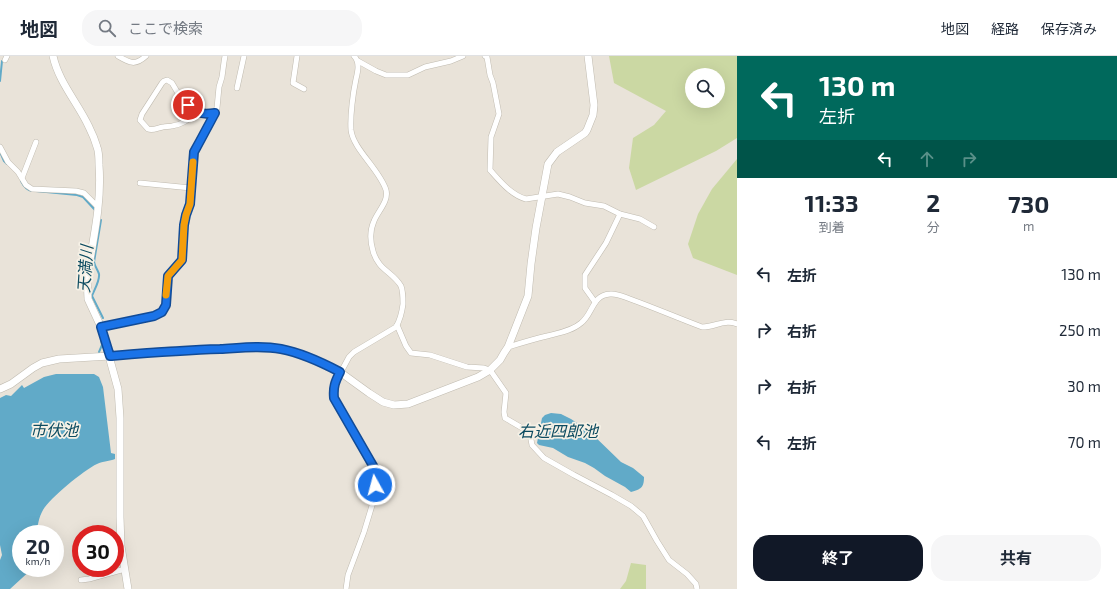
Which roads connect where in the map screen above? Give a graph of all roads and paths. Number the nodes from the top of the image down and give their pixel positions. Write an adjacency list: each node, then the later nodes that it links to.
1 (3, 56): 2 (street)
2 (7, 56)
3 (53, 56): 23 (street)
4 (118, 56): 5 (street)
5 (146, 56)
6 (225, 56): 16 (street)
7 (244, 56): 13 (street)
8 (298, 56): 14 (street)
9 (463, 56): 12 (street)
10 (485, 56): 22 (street)
11 (588, 56): 22 (street)
12 (356, 58): 28 (street)
13 (237, 88)
14 (304, 89)
15 (197, 112): 15 (street); 16 (street)
16 (215, 113): 21 (street)
17 (36, 142): 19 (street)
18 (0, 147): 19 (street)
19 (22, 178): 23 (street)
20 (140, 183): 21 (street)
21 (191, 188): 29 (street)
22 (542, 196): 24 (street); 30 (street)
23 (98, 206): 29 (street)
24 (620, 214): 25 (street); 26 (street)
25 (654, 227)
26 (595, 302): 27 (street); 30 (street)
27 (737, 324)
28 (397, 325): 32 (street); 33 (street)
29 (101, 327): 31 (street)
30 (508, 347): 32 (street)
31 (110, 356): 33 (street); 34 (street); 35 (street)
32 (490, 370): 33 (street); 39 (street)
33 (340, 372): 38 (street)
34 (0, 389)
35 (125, 569): 36 (street); 37 (street)
36 (81, 580)
37 (128, 589)
38 (346, 589)
39 (697, 589)

